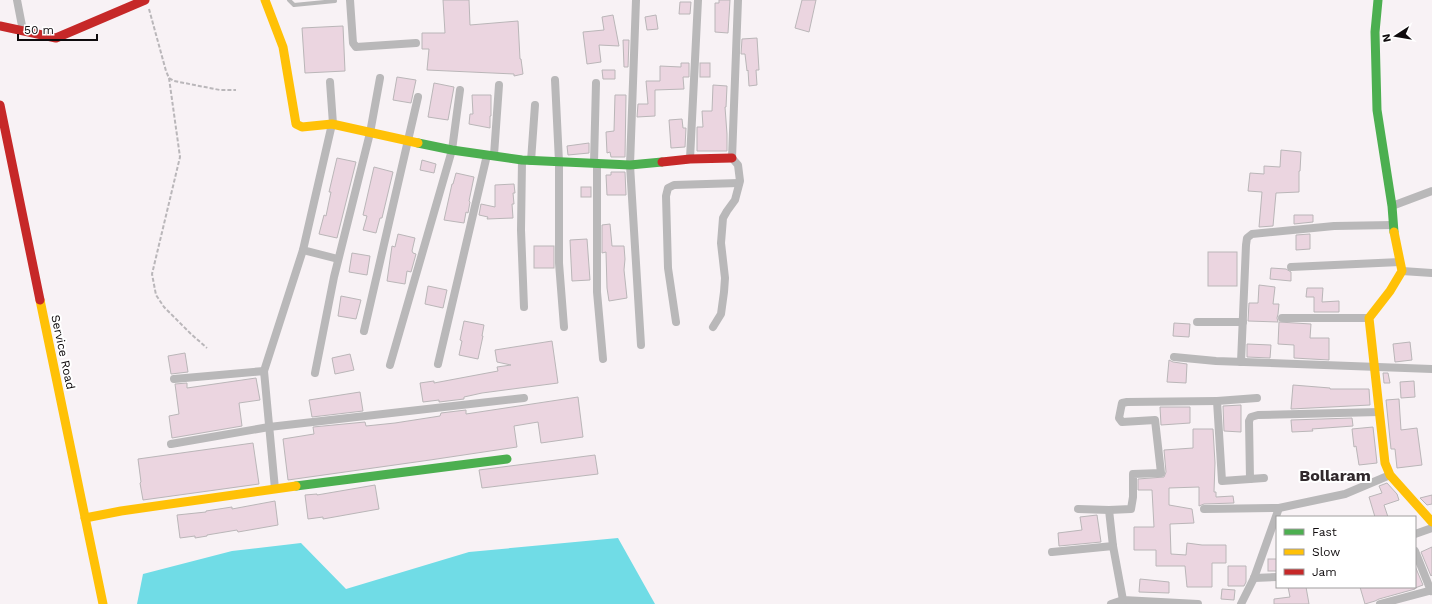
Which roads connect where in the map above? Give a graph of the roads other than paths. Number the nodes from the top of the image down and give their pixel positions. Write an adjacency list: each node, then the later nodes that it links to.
1 (17, 0): 12 (street)
2 (265, 0): 23 (street)
3 (289, 0): 9 (lane)
4 (350, 0): 13 (street)
5 (636, 0): 33 (street)
6 (698, 0): 29 (street)
7 (738, 0): 28 (street)
8 (1378, 0): 36 (street)
9 (335, 1)
10 (147, 4): 12 (street)
11 (0, 26): 12 (street)
12 (23, 31)
13 (416, 43)
14 (380, 78): 24 (street)
15 (555, 80): 31 (street)
16 (330, 82): 23 (street)
17 (596, 83): 32 (street)
18 (499, 85): 27 (street)
19 (460, 90): 26 (street)
20 (418, 97): 25 (street)
21 (535, 104): 30 (street)
22 (0, 105): 81 (street, Service Road)
23 (333, 124): 24 (street); 38 (street)
24 (370, 133): 25 (street); 39 (street)
25 (408, 141): 26 (street); 51 (street)
26 (452, 150): 27 (street); 57 (street)
27 (490, 155): 30 (street); 56 (street)
28 (732, 158): 29 (street); 34 (street)
29 (690, 160): 33 (street)
30 (526, 161): 31 (street); 43 (street)
31 (559, 162): 32 (street); 50 (street)
32 (595, 163): 33 (street); 54 (street)
33 (630, 165): 52 (street)
34 (739, 184): 46 (street); 49 (street)
35 (1432, 191): 36 (street)
36 (1392, 206): 37 (street)
37 (1393, 225): 40 (street); 48 (street)
38 (303, 250): 39 (street); 60 (street)
39 (338, 259): 61 (street)
40 (1401, 266): 41 (street); 42 (street); 45 (street)
41 (1291, 267)
42 (1432, 273)
43 (524, 307)
44 (1282, 318): 45 (street)
45 (1369, 318): 58 (street)
46 (676, 322)
47 (1197, 322): 48 (street)
48 (1243, 322): 55 (street)
49 (713, 327)
50 (564, 328)
51 (364, 331)
52 (641, 345)
53 (1174, 356): 55 (street)
54 (603, 359)
55 (1241, 362): 58 (street)
56 (438, 364)
57 (390, 365)
58 (1374, 366): 59 (street); 66 (street)
59 (1432, 369)
60 (264, 371): 62 (street); 67 (street)
61 (315, 374)
62 (174, 379)
63 (524, 398): 67 (street)
64 (1258, 398): 65 (street)
65 (1217, 401): 72 (street); 77 (street)
66 (1379, 412): 70 (street); 72 (street)
67 (269, 427): 68 (street); 73 (street)
68 (171, 444)
69 (507, 459): 73 (street)
70 (1390, 475): 74 (street); 78 (street)
71 (1264, 478): 72 (street)
72 (1250, 479)
73 (275, 489): 81 (street)
74 (1279, 508): 76 (street); 80 (street)
75 (1078, 509): 77 (street)
76 (1204, 509)
77 (1109, 510): 85 (street)
78 (1428, 512): 82 (street)
79 (1276, 516): 89 (street)
80 (1276, 516)
81 (85, 518): 93 (street, Service Road)
82 (1432, 522)
83 (1432, 528): 84 (street)
84 (1416, 534)
85 (1113, 546): 86 (street); 91 (street)
86 (1052, 552)
87 (1416, 553): 90 (street)
88 (1276, 577): 89 (street)
89 (1254, 578): 96 (street)
90 (1432, 591): 92 (street)
91 (1123, 600): 94 (street); 95 (street)
92 (1412, 600): 97 (street)
93 (102, 604)
94 (1111, 604)
95 (1198, 604)
96 (1241, 604)
97 (1380, 604)

